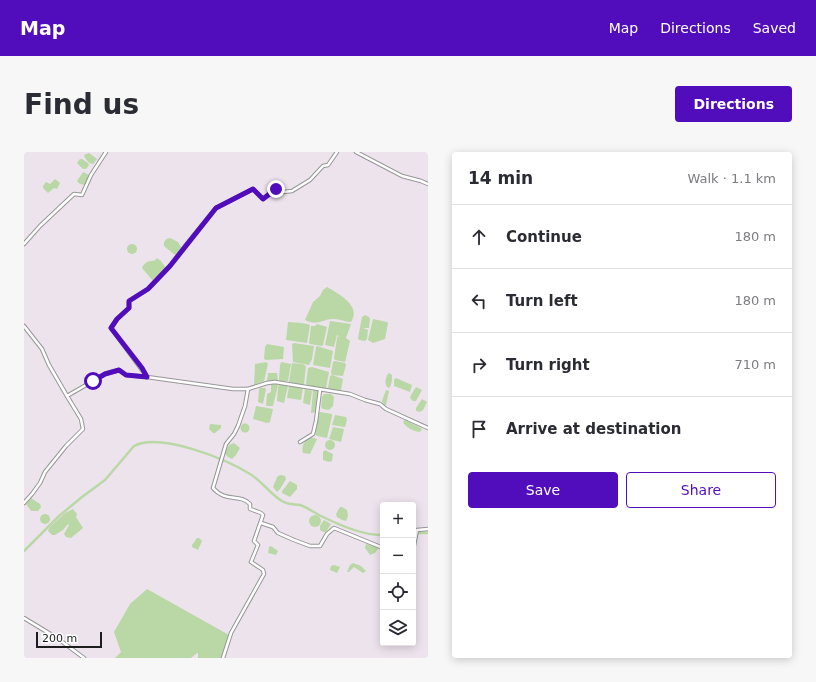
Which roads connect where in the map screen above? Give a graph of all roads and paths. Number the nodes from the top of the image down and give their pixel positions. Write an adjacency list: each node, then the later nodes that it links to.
1 (106, 152): 5 (street)
2 (337, 152): 7 (street)
3 (356, 152): 4 (street)
4 (428, 184)
5 (24, 244)
6 (24, 326): 10 (street)
7 (147, 377): 8 (street); 10 (street)
8 (248, 389): 9 (street); 14 (street)
9 (320, 390): 11 (street); 12 (street)
10 (67, 396): 13 (street)
11 (428, 428)
12 (300, 442)
13 (24, 503)
14 (261, 524): 17 (street); 20 (street)
15 (428, 529): 16 (street)
16 (416, 538)
17 (380, 547)
18 (24, 618): 19 (street)
19 (84, 658)
20 (223, 658)

